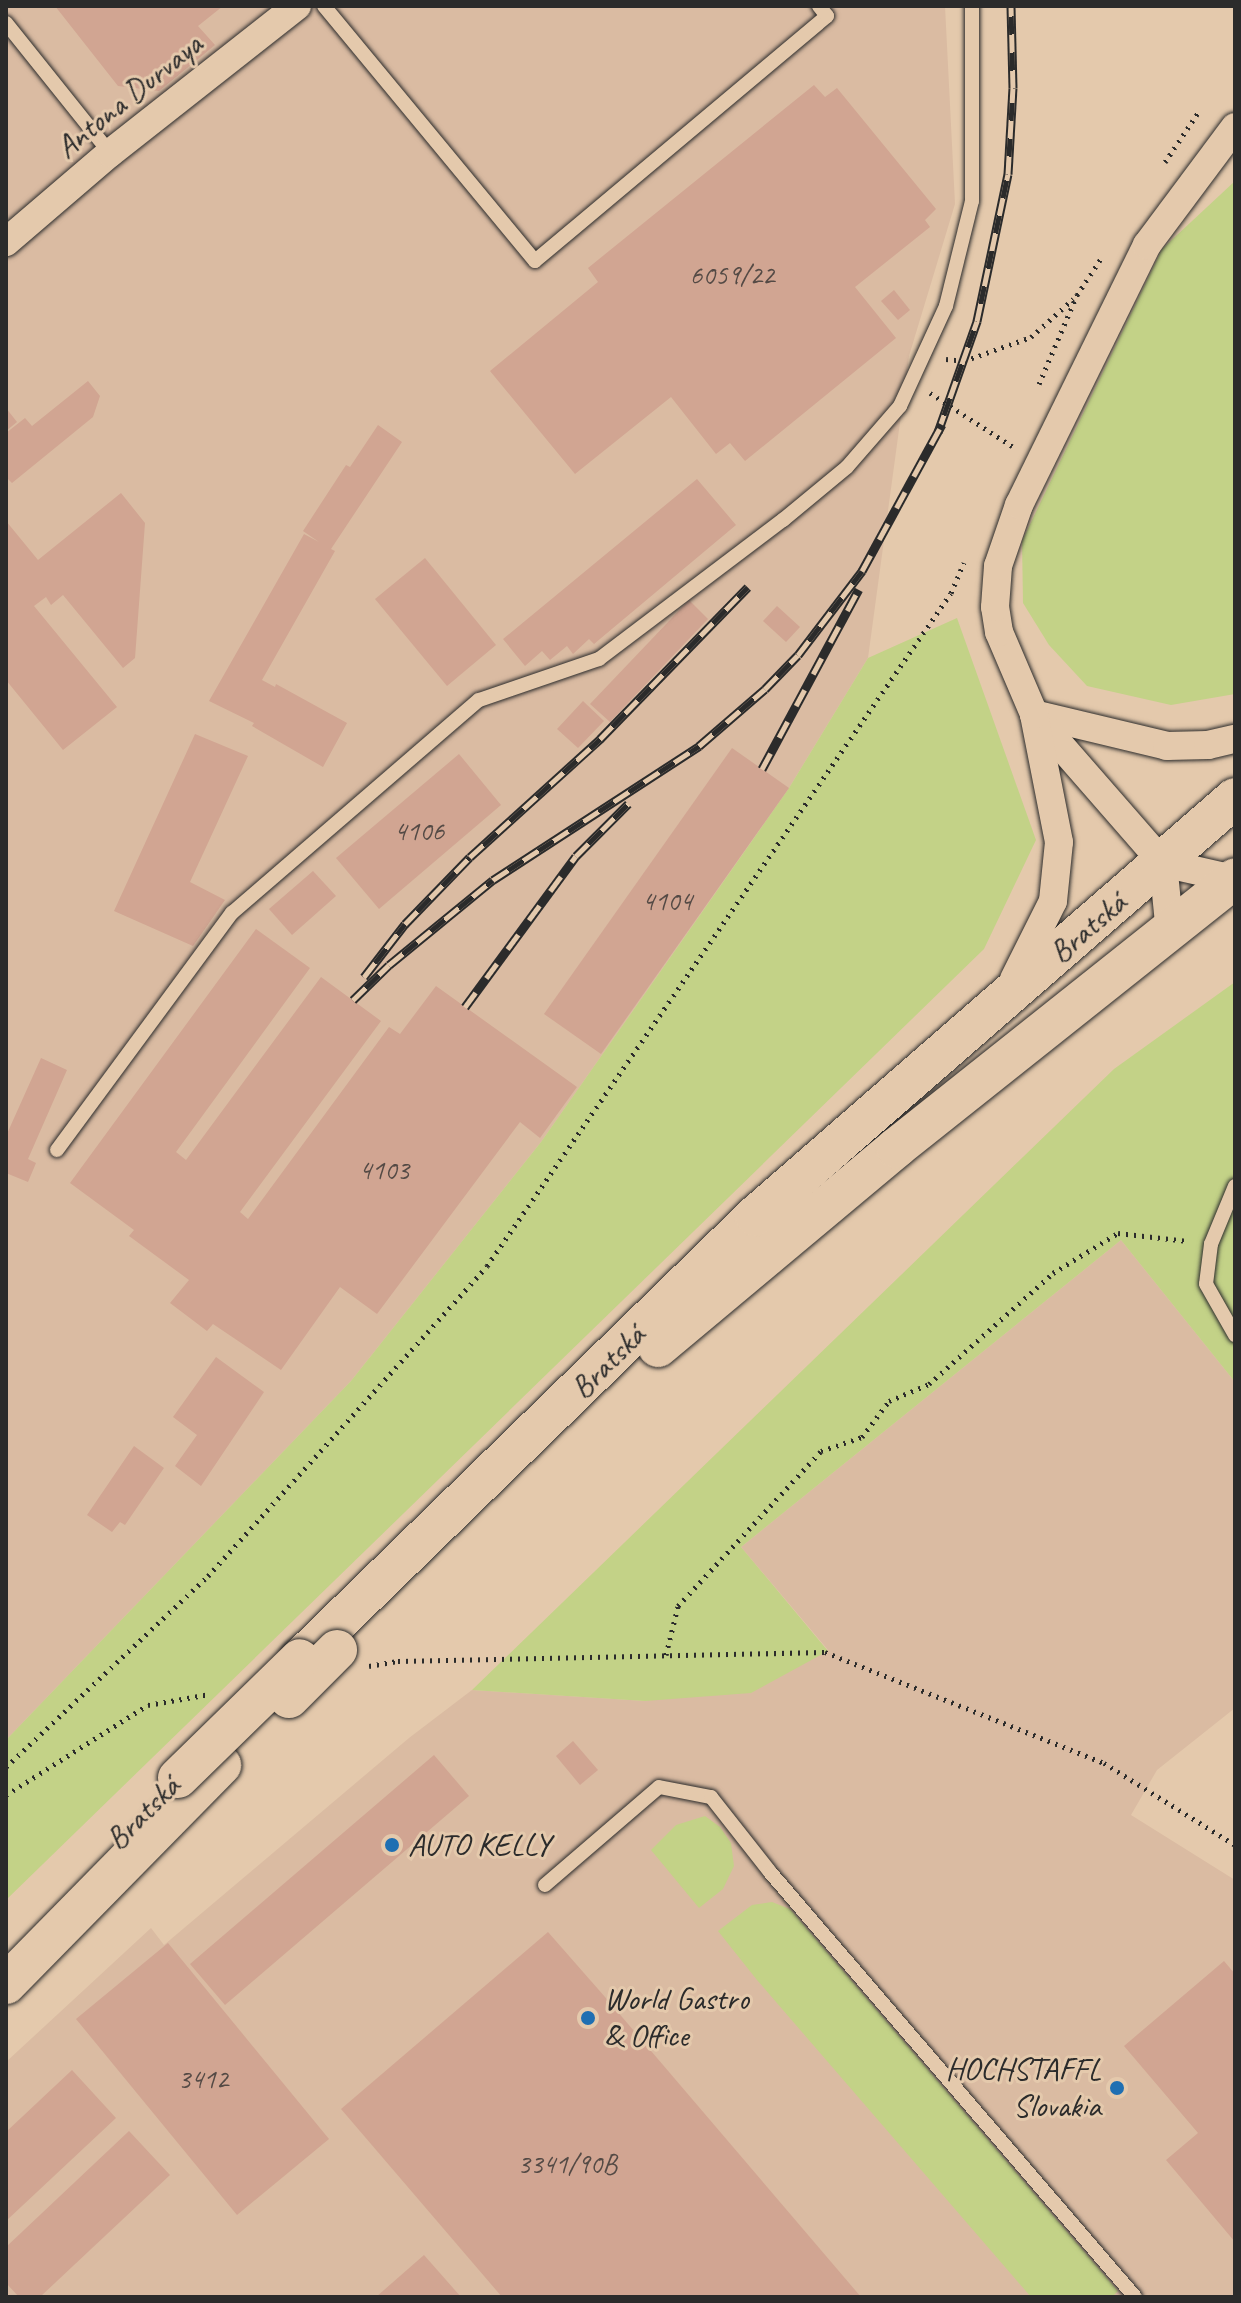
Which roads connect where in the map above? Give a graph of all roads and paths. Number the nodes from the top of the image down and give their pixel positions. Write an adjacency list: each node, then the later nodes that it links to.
1 (297, 6): 8 (street, Antona Durvaya)
2 (324, 6): 3 (lane)
3 (819, 6)
4 (972, 6): 13 (lane)
5 (6, 23): 8 (lane)
6 (1200, 110): 9 (path)
7 (1234, 131): 20 (street)
8 (110, 153): 10 (street, Antona Durvaya)
9 (1165, 163)
10 (6, 242)
11 (1103, 256): 12 (path)
12 (1077, 295): 13 (path); 15 (path)
13 (924, 356): 14 (lane)
14 (911, 382): 17 (path); 27 (lane)
15 (1036, 392)
16 (1019, 433): 17 (path)
17 (1013, 447): 18 (path)
18 (1007, 461)
19 (970, 549): 32 (path)
20 (1034, 714): 21 (street); 23 (street); 26 (street)
21 (1235, 739)
22 (1235, 798): 23 (main road, Bratská)
23 (1163, 863): 24 (street); 25 (street); 26 (main road, Bratská)
24 (1234, 879): 25 (main road, Bratská)
25 (1170, 933): 31 (main road, Bratská)
26 (998, 1007): 31 (main road, Bratská)
27 (57, 1150)
28 (1235, 1186): 29 (lane)
29 (1211, 1244): 30 (lane); 33 (path)
30 (1235, 1335)
31 (318, 1655): 35 (main road, Bratská, bridge); 36 (main road, Bratská, bridge)
32 (6, 1767)
33 (1235, 1845)
34 (545, 1885): 37 (lane)
35 (6, 1954)
36 (6, 1984)
37 (1135, 2297)

